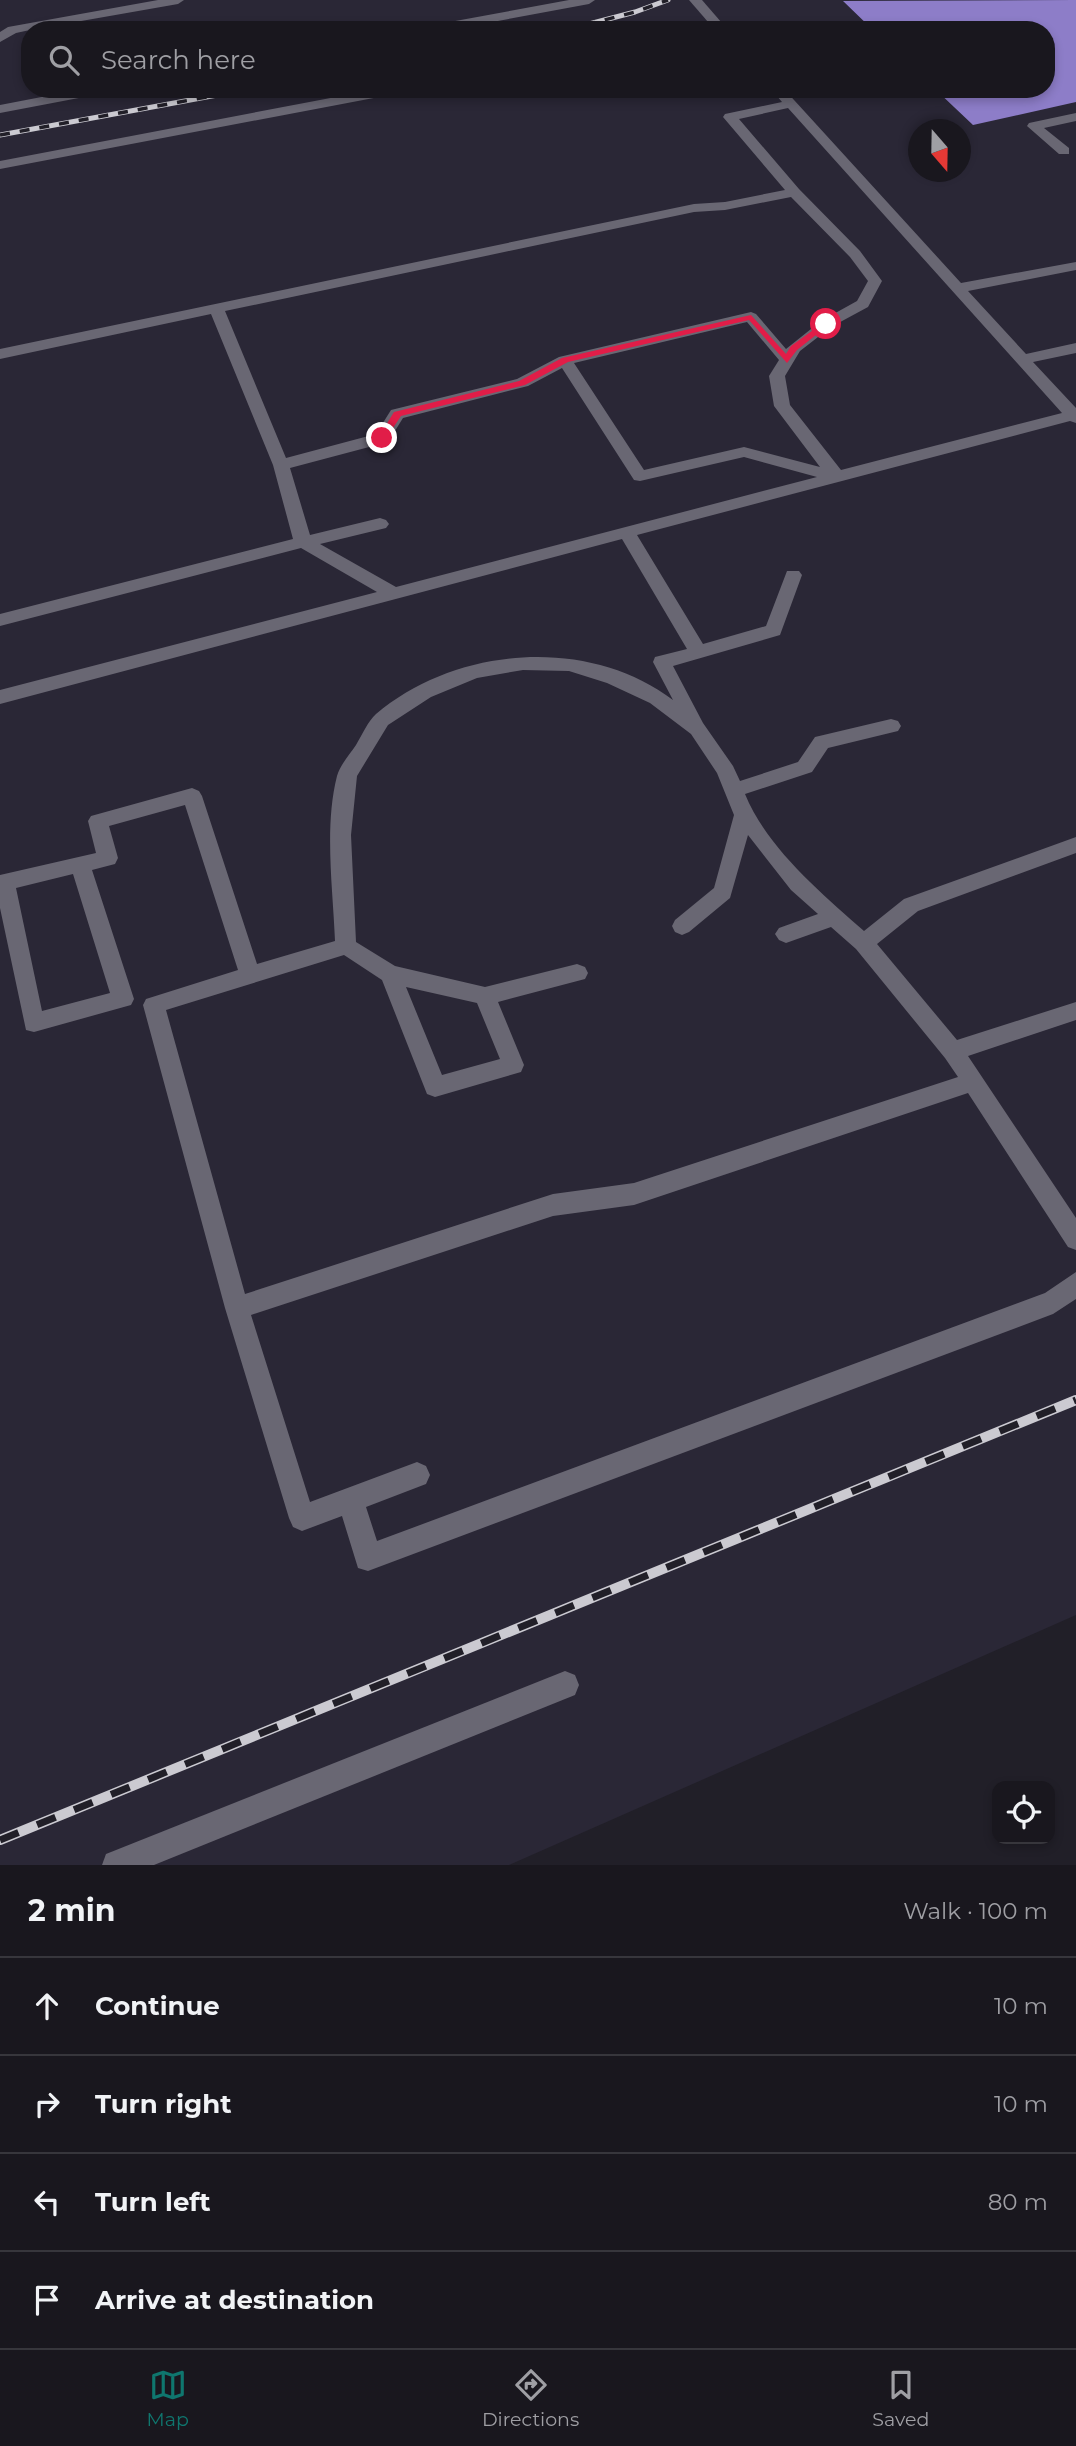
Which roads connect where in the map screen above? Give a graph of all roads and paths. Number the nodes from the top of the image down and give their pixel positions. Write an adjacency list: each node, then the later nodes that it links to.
1 (178, 0): 4 (lane)
2 (589, 0): 5 (lane)
3 (697, 0): 6 (lane)
4 (62, 21)
5 (476, 21)
6 (714, 21)
7 (21, 28): 8 (lane)
8 (0, 38)
9 (58, 98): 13 (lane)
10 (353, 98): 16 (lane)
11 (785, 98): 12 (lane)
12 (790, 104): 17 (lane); 19 (lane)
13 (0, 109)
14 (1076, 117): 15 (lane)
15 (1064, 151)
16 (0, 165)
17 (794, 192): 20 (lane); 25 (lane)
18 (1076, 266): 19 (lane)
19 (958, 288): 23 (lane)
20 (216, 309): 22 (lane); 27 (lane)
21 (1076, 348): 23 (lane)
22 (0, 354)
23 (1023, 359): 26 (lane)
24 (565, 360): 25 (lane); 27 (lane); 28 (lane)
25 (787, 360): 28 (lane)
26 (1075, 416): 28 (lane)
27 (281, 465): 31 (lane)
28 (837, 477): 30 (lane)
29 (380, 524): 31 (lane)
30 (626, 532): 33 (lane); 35 (lane)
31 (303, 542): 33 (lane); 34 (lane)
32 (793, 575): 35 (lane)
33 (393, 593): 36 (lane)
34 (0, 620)
35 (698, 652): 38 (lane)
36 (0, 697)
37 (891, 726): 39 (lane)
38 (698, 729): 39 (lane); 47 (lane)
39 (734, 790): 40 (lane)
40 (744, 815): 43 (lane); 44 (lane)
41 (1076, 845): 46 (lane)
42 (80, 865): 52 (lane)
43 (835, 917): 45 (lane); 46 (lane)
44 (682, 926)
45 (786, 934)
46 (863, 943): 55 (lane)
47 (346, 946): 49 (lane); 50 (lane)
48 (577, 973): 51 (lane)
49 (390, 974): 51 (lane); 51 (lane)
50 (250, 976): 52 (lane); 53 (lane)
51 (485, 996)
52 (123, 999): 53 (lane)
53 (154, 1005): 59 (lane)
54 (1076, 1011): 55 (lane)
55 (953, 1051): 56 (lane)
56 (973, 1082): 57 (lane); 59 (lane)
57 (1076, 1239)
58 (1076, 1284): 61 (lane)
59 (237, 1308): 61 (lane)
60 (417, 1475): 61 (lane)
61 (351, 1500)
62 (565, 1685): 63 (lane)
63 (117, 1865)

